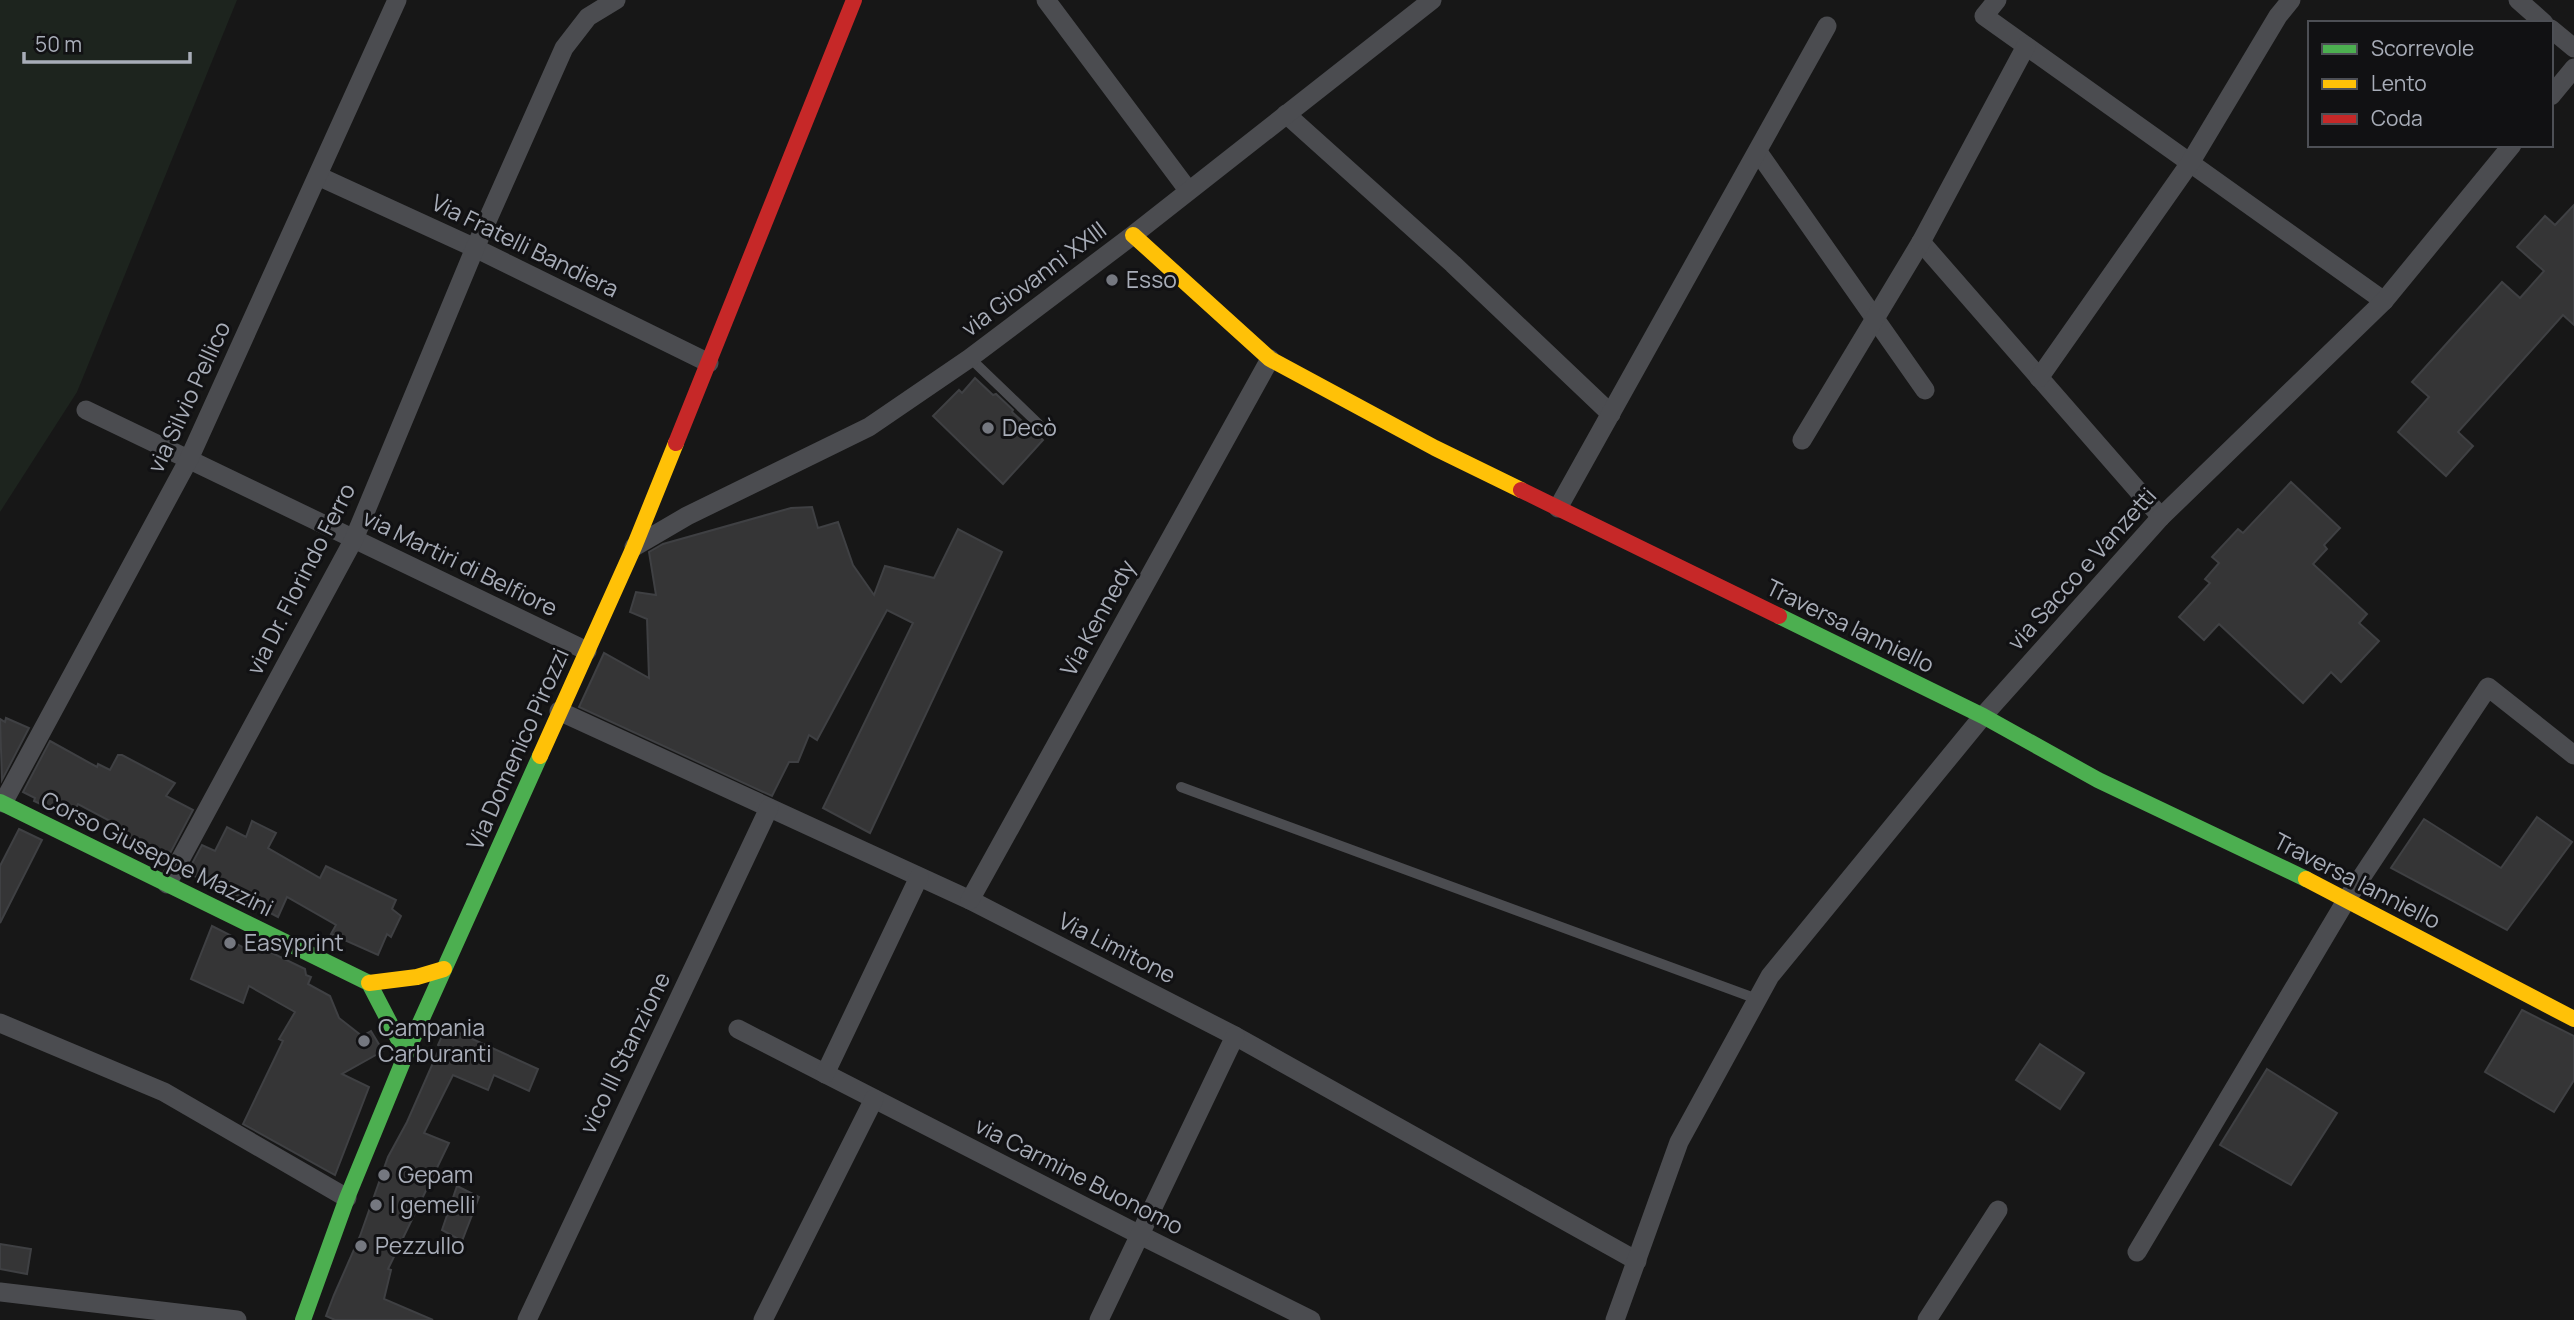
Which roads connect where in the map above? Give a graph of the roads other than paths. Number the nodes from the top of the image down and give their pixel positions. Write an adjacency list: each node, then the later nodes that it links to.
1 (397, 0): 20 (street, via Silvio Pellico)
2 (617, 0): 24 (street, via Dr. Florindo Ferro)
3 (855, 0): 29 (street, Via Domenico Pirozzi)
4 (1046, 0): 21 (street)
5 (1432, 0): 16 (street, via Giovanni XXIII)
6 (1997, 0): 12 (street)
7 (2291, 0): 19 (street)
8 (2518, 0): 9 (street)
9 (2542, 21)
10 (1827, 26): 18 (street)
11 (2553, 31): 13 (street)
12 (2026, 46): 19 (street); 23 (street)
13 (2574, 48)
14 (2574, 68): 15 (street)
15 (2553, 94)
16 (1286, 114): 21 (street, via Giovanni XXIII); 33 (street)
17 (2510, 147): 25 (street, via Sacco e Vanzetti)
18 (1758, 152): 26 (street); 33 (street)
19 (2190, 163): 25 (street); 30 (street)
20 (318, 176): 24 (street, Via Fratelli Bandiera); 36 (street, via Silvio Pellico)
21 (1188, 190): 22 (street, via Giovanni XXIII)
22 (1133, 235): 27 (street, via Giovanni XXIII); 28 (street, Traversa Ianniello)
23 (1921, 242): 26 (street); 30 (street)
24 (475, 248): 29 (street, Via Fratelli Bandiera); 39 (street, via Dr. Florindo Ferro)
25 (2384, 301): 38 (street, via Sacco e Vanzetti)
26 (1875, 318): 31 (street); 35 (street)
27 (970, 358): 34 (lane); 40 (street, via Giovanni XXIII)
28 (1270, 359): 37 (street, Traversa Ianniello); 51 (street, Via Kennedy)
29 (709, 363): 40 (street, Via Domenico Pirozzi)
30 (2039, 378): 38 (street)
31 (1925, 390)
32 (86, 410): 36 (street, via Martiri di Belfiore)
33 (1611, 414): 37 (street)
34 (1049, 434)
35 (1802, 440)
36 (189, 459): 39 (street, via Martiri di Belfiore); 46 (street, via Silvio Pellico)
37 (1558, 508): 43 (street, Traversa Ianniello)
38 (2161, 517): 43 (street, via Sacco e Vanzetti)
39 (354, 539): 41 (street, via Martiri di Belfiore); 49 (street, via Dr. Florindo Ferro)
40 (634, 547): 41 (street, Via Domenico Pirozzi)
41 (587, 651): 42 (street, Via Domenico Pirozzi)
42 (559, 711): 47 (street, Via Limitone); 52 (street, Via Domenico Pirozzi)
43 (1983, 716): 50 (street, Traversa Ianniello); 54 (street, via Sacco e Vanzetti)
44 (2574, 755): 50 (street)
45 (1181, 787): 54 (lane)
46 (1, 803): 49 (street, Corso Giuseppe Mazzini)
47 (769, 808): 48 (street, Via Limitone); 72 (street, vico III Stanzione)
48 (919, 877): 51 (street, Via Limitone); 62 (street)
49 (167, 884): 53 (street, Corso Giuseppe Mazzini)
50 (2347, 899): 57 (street, Traversa Ianniello); 67 (street)
51 (970, 900): 60 (street, Via Limitone)
52 (444, 969): 53 (street); 56 (street)
53 (369, 983): 55 (street, Corso Giuseppe Mazzini)
54 (1757, 999): 68 (street, via Sacco e Vanzetti)
55 (382, 1001): 56 (street, Corso Giuseppe Mazzini); 61 (street, Corso Giuseppe Mazzini)
56 (424, 1013): 61 (street)
57 (2574, 1019)
58 (0, 1023): 64 (street)
59 (738, 1029): 62 (street, via Carmine Buonomo)
60 (1235, 1036): 66 (street); 68 (street, Via Limitone)
61 (406, 1054): 64 (street)
62 (825, 1074): 63 (street, via Carmine Buonomo)
63 (874, 1099): 66 (street, via Carmine Buonomo); 73 (street)
64 (347, 1198): 71 (street)
65 (1998, 1210): 77 (street)
66 (1140, 1236): 74 (street); 75 (street, via Carmine Buonomo)
67 (2137, 1252)
68 (1637, 1261): 76 (street, via Sacco e Vanzetti)
69 (0, 1292): 70 (street)
70 (237, 1320)
71 (303, 1320)
72 (527, 1320)
73 (763, 1320)
74 (1099, 1320)
75 (1311, 1320)
76 (1615, 1320)
77 (1927, 1320)

